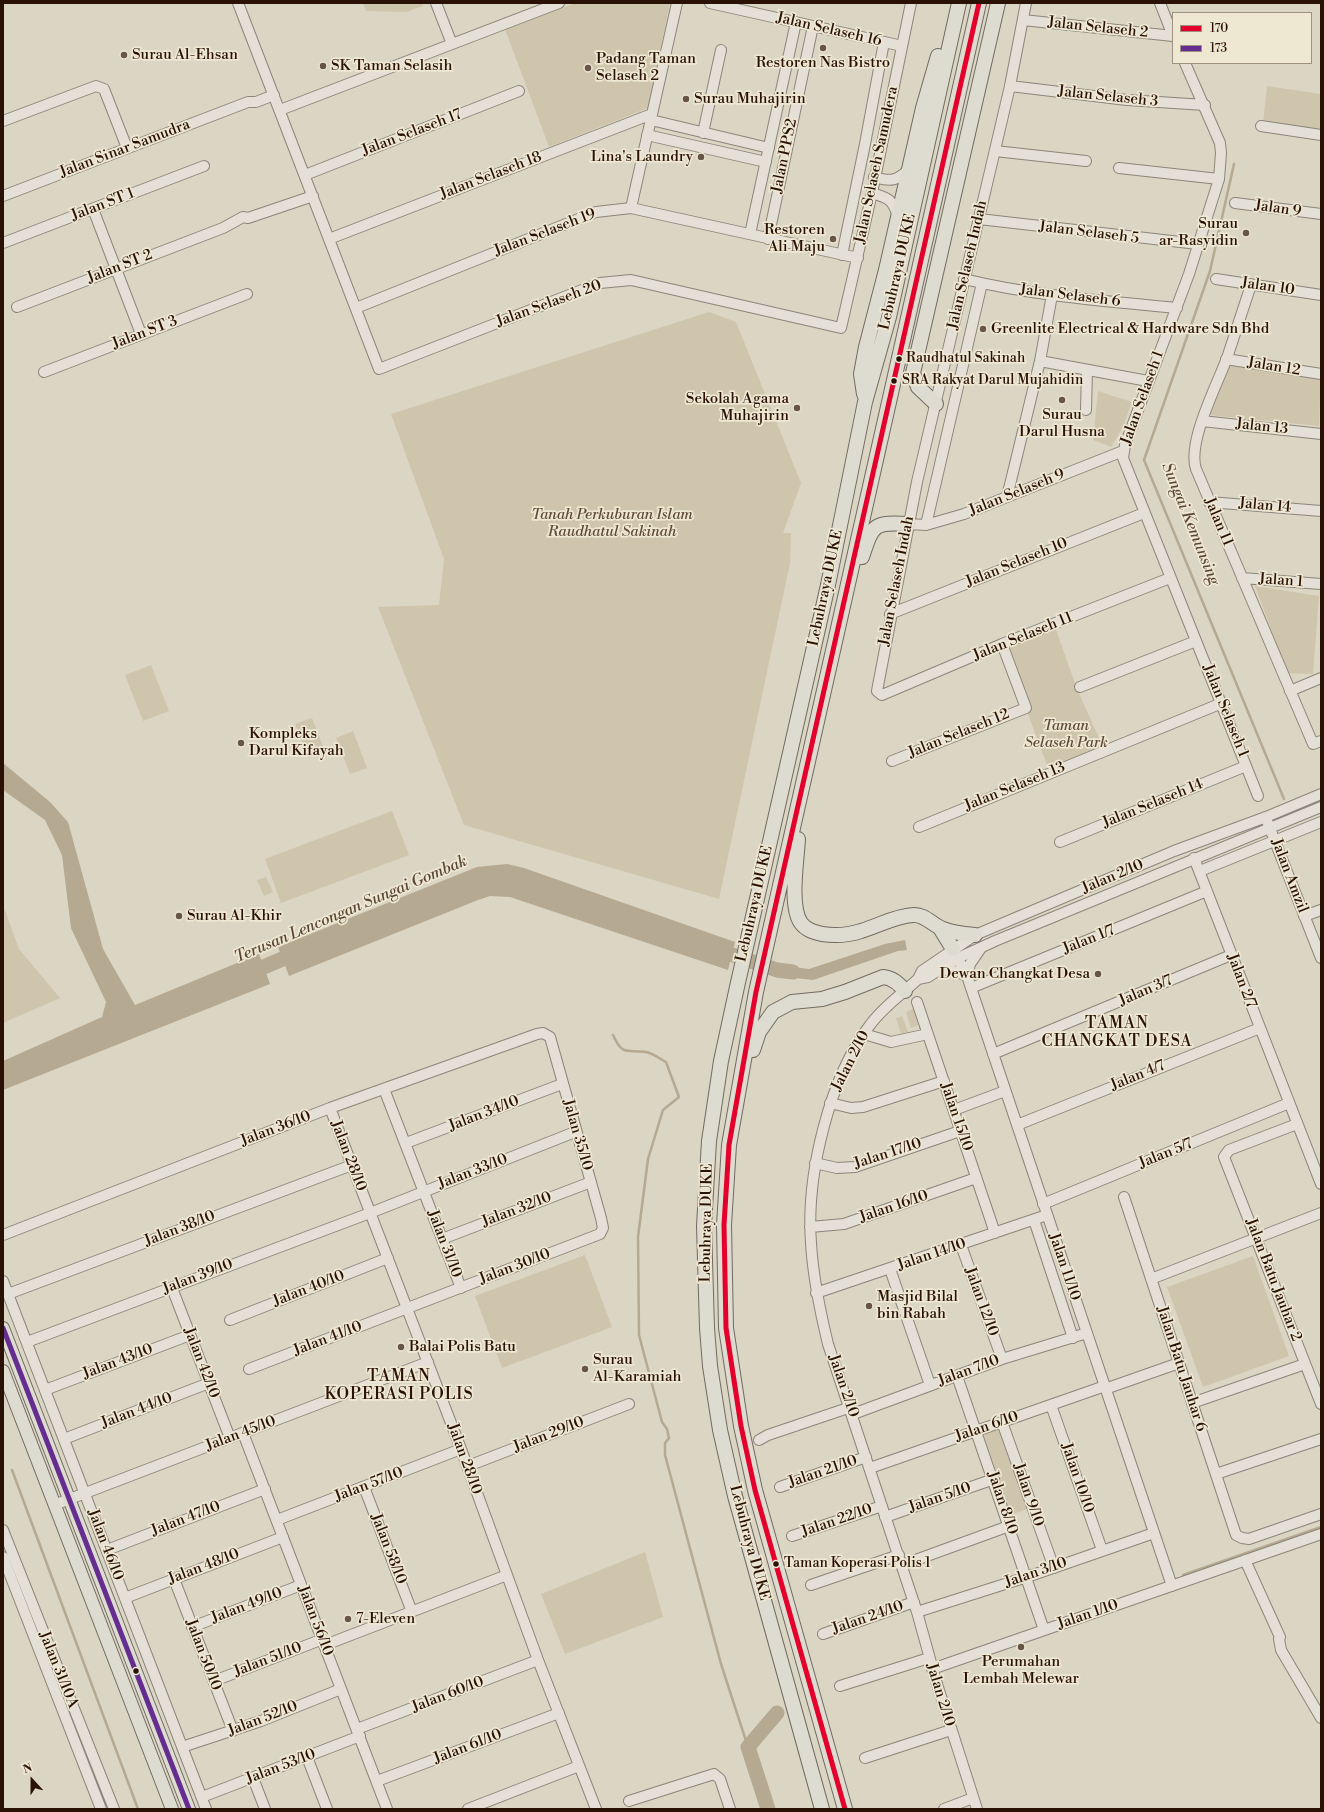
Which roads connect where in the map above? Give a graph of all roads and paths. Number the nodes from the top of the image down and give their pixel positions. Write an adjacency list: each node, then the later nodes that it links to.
1 (238, 3): 25 (street)
2 (436, 3): 19 (street)
3 (559, 3): 19 (street)
4 (677, 3): 28 (street)
5 (710, 3): 14 (street, Jalan Selaseh 16)
6 (911, 3): 20 (street, Jalan Selaseh Samudera)
7 (954, 3): 40 (highway)
8 (959, 3): 80 (highway, Lebuhraya DUKE)
9 (979, 3): 96 (highway, Lebuhraya DUKE)
10 (998, 3): 81 (highway)
11 (1026, 3): 13 (street, Jalan Selaseh Indah)
12 (1160, 3): 16 (street)
13 (1023, 20): 17 (street, Jalan Selaseh 2); 23 (street, Jalan Selaseh Indah)
14 (796, 22): 15 (street, Jalan Selaseh 16); 35 (street)
15 (813, 26): 18 (street, Jalan Selaseh 16); 56 (street, Jalan PPS2)
16 (1172, 33)
17 (1172, 36)
18 (884, 42): 20 (street, Jalan Selaseh 16); 59 (street)
19 (452, 44): 27 (street)
20 (902, 46): 43 (street, Jalan Selaseh Samudera)
21 (721, 50): 31 (street)
22 (1185, 64): 26 (street, Jalan Selaseh 1)
23 (1010, 86): 26 (street, Jalan Selaseh 3); 36 (street, Jalan Selaseh Indah)
24 (520, 91): 42 (street, Jalan Selaseh 17)
25 (273, 92): 27 (street); 34 (street, Jalan Sinar Samudra)
26 (1205, 105): 44 (street, Jalan Selaseh 1)
27 (280, 110): 42 (street)
28 (652, 117): 31 (street); 32 (street); 55 (street, Jalan Selaseh 18)
29 (3, 121): 34 (street)
30 (1260, 126): 33 (street)
31 (702, 133): 35 (street)
32 (647, 135): 38 (street); 49 (street)
33 (1321, 135)
34 (127, 148): 46 (street, Jalan Sinar Samudra)
35 (769, 148): 38 (street)
36 (994, 151): 37 (street); 53 (street, Jalan Selaseh Indah)
37 (1086, 161)
38 (766, 162): 54 (street)
39 (204, 166): 50 (street, Jalan ST 1)
40 (911, 167): 43 (street); 52 (highway)
41 (1119, 168): 44 (street)
42 (305, 175): 47 (street)
43 (874, 177): 45 (street, Jalan Selaseh Samudera)
44 (1219, 179): 58 (street, Jalan Selaseh 1)
45 (872, 193): 52 (street); 60 (street, Jalan Selaseh Samudera)
46 (3, 196)
47 (313, 196): 55 (street); 61 (street, Jalan ST 2)
48 (1236, 203): 51 (street, Jalan 9)
49 (631, 208): 54 (street, Jalan Selaseh 19); 70 (street, Jalan Selaseh 19)
50 (92, 209): 57 (street, Jalan ST 1); 61 (street)
51 (1321, 214)
52 (898, 216): 80 (highway)
53 (979, 220): 58 (street, Jalan Selaseh 5); 62 (street, Jalan Selaseh Indah)
54 (750, 234): 56 (street, Jalan Selaseh 19)
55 (329, 239): 70 (street)
56 (768, 239): 59 (street, Jalan Selaseh 19)
57 (3, 243)
58 (1198, 244): 71 (street, Jalan Selaseh 1)
59 (842, 255): 60 (street, Jalan Selaseh 19)
60 (858, 258): 72 (street, Jalan Selaseh Samudera)
61 (116, 269): 69 (street, Jalan ST 2); 73 (street)
62 (964, 279): 64 (street, Jalan Selaseh 6); 81 (street, Jalan Selaseh Indah)
63 (1216, 279): 65 (street, Jalan 10)
64 (982, 283): 67 (street, Jalan Selaseh 6); 91 (street, Jalan Selaseh Indah)
65 (1251, 285): 68 (street, Jalan 10); 74 (street, Jalan 11)
66 (248, 294): 73 (street, Jalan ST 3)
67 (1052, 295): 71 (street, Jalan Selaseh 6); 75 (street)
68 (1321, 295)
69 (17, 307)
70 (356, 308): 72 (street, Jalan Selaseh 20)
71 (1177, 308): 79 (street, Jalan Selaseh 1)
72 (841, 328)
73 (141, 334): 77 (street, Jalan ST 3)
74 (1226, 360): 78 (street, Jalan 12); 83 (street, Jalan 11)
75 (1040, 361): 76 (street); 86 (street)
76 (1087, 370): 79 (street); 82 (street)
77 (44, 372)
78 (1321, 374)
79 (1148, 381): 85 (street, Jalan Selaseh 1)
80 (865, 402): 283 (highway, Lebuhraya DUKE)
81 (936, 404): 90 (street, Jalan Selaseh Indah)
82 (1086, 410)
83 (1202, 420): 84 (street, Jalan 13); 87 (street, Jalan 11)
84 (1321, 434)
85 (1123, 451): 86 (street, Jalan Selaseh 9); 89 (street, Jalan Selaseh 1)
86 (1007, 497): 91 (street, Jalan Selaseh 9)
87 (1210, 502): 88 (street, Jalan 14); 93 (street, Jalan 11)
88 (1321, 508)
89 (1144, 513): 92 (street, Jalan Selaseh 1); 95 (street, Jalan Selaseh 10)
90 (909, 524): 91 (street, Jalan Selaseh 9); 95 (street, Jalan Selaseh Indah); 96 (highway)
91 (926, 525)
92 (1170, 578): 97 (street, Jalan Selaseh 1); 98 (street, Jalan Selaseh 11)
93 (1242, 578): 94 (street, Jalan 1); 101 (street, Jalan 11)
94 (1321, 584)
95 (890, 614): 102 (street, Jalan Selaseh Indah)
96 (841, 618): 109 (highway, Lebuhraya DUKE)
97 (1196, 641): 100 (street); 103 (street, Jalan Selaseh 1)
98 (1002, 644): 102 (street, Jalan Selaseh 11); 105 (street, Jalan Selaseh 12)
99 (1321, 678): 101 (street)
100 (1080, 687)
101 (1290, 691): 104 (street, Jalan 11)
102 (877, 692)
103 (1222, 703): 106 (street, Jalan Selaseh 1); 113 (street, Jalan Selaseh 13)
104 (1321, 741)
105 (892, 761)
106 (1246, 766): 108 (street, Jalan Selaseh 1); 116 (street, Jalan Selaseh 14)
107 (1321, 794): 111 (street, Jalan 2/10)
108 (1258, 796)
109 (801, 799): 122 (highway); 142 (highway, Lebuhraya DUKE)
110 (1321, 807): 114 (street, Jalan 2/10)
111 (1266, 817): 114 (street, Jalan Amzil); 123 (street, Jalan 2/10)
112 (1321, 822): 115 (street)
113 (919, 827)
114 (1270, 827): 115 (street, Jalan Amzil); 117 (street, Jalan 2/10)
115 (1275, 840): 118 (street); 121 (street, Jalan Amzil)
116 (1060, 842)
117 (1194, 858): 118 (street, Jalan 2/7); 123 (street, Jalan 2/10)
118 (1200, 871): 119 (street, Jalan 2/7)
119 (1207, 891): 125 (street, Jalan 2/7); 130 (street, Jalan 1/7)
120 (1321, 910): 121 (street)
121 (1304, 916): 126 (street, Jalan Amzil)
122 (940, 928): 123 (highway); 124 (highway)
123 (978, 941): 124 (street, Jalan 2/10); 128 (street)
124 (956, 954): 127 (street, Jalan 2/10); 128 (street, Jalan 11/10); 129 (street, Jalan 2/10)
125 (1232, 955): 133 (street, Jalan 2/7); 137 (street, Jalan 3/7)
126 (1321, 958)
127 (940, 969): 128 (street); 129 (street, Jalan 2/10)
128 (967, 976): 130 (street, Jalan 11/10)
129 (918, 979): 131 (street, Jalan 2/10)
130 (971, 988): 137 (street, Jalan 11/10)
131 (905, 991): 134 (street, Jalan 2/10); 142 (highway)
132 (917, 1002): 135 (street, Jalan 15/10)
133 (1260, 1028): 144 (street, Jalan 2/7); 148 (street, Jalan 4/7)
134 (864, 1034): 135 (street); 143 (street, Jalan 2/10)
135 (928, 1034): 138 (street, Jalan 15/10)
136 (550, 1037): 139 (street, Jalan 35/10); 140 (street, Jalan 36/10)
137 (993, 1054): 141 (street, Jalan 11/10)
138 (944, 1081): 143 (street); 146 (street, Jalan 15/10)
139 (562, 1084): 150 (street, Jalan 35/10); 151 (street, Jalan 34/10)
140 (384, 1088): 145 (street, Jalan 36/10); 151 (street, Jalan 31/10)
141 (1005, 1091): 146 (street); 148 (street, Jalan 11/10)
142 (737, 1102): 284 (highway, Lebuhraya DUKE)
143 (830, 1103): 152 (street, Jalan 2/10)
144 (1289, 1105): 147 (street, Jalan 2/7); 159 (street, Jalan 5/7)
145 (330, 1108): 153 (street, Jalan 28/10); 167 (street, Jalan 36/10)
146 (954, 1110): 149 (street, Jalan 15/10)
147 (1297, 1124): 156 (street, Jalan 2/7); 169 (street, Jalan Batu Jauhar 2)
148 (1017, 1125): 159 (street, Jalan 11/10)
149 (960, 1131): 152 (street, Jalan 17/10); 154 (street, Jalan 15/10)
150 (576, 1132): 155 (street, Jalan 35/10); 157 (street, Jalan 33/10)
151 (406, 1143): 157 (street, Jalan 31/10)
152 (816, 1163): 164 (street, Jalan 2/10)
153 (352, 1165): 160 (street, Jalan 28/10); 178 (street, Jalan 38/10)
154 (976, 1178): 164 (street, Jalan 16/10); 165 (street, Jalan 15/10)
155 (591, 1182): 166 (street, Jalan 35/10); 168 (street, Jalan 32/10)
156 (1321, 1184)
157 (424, 1191): 160 (street, Jalan 33/10); 168 (street, Jalan 31/10)
158 (1124, 1197): 173 (street, Jalan Batu Jauhar 6)
159 (1043, 1204): 162 (street, Jalan 11/10)
160 (370, 1213): 171 (street, Jalan 28/10); 175 (street, Jalan 39/10)
161 (1321, 1214): 169 (street)
162 (1047, 1215): 163 (street, Jalan 14/10); 182 (street, Jalan 11/10)
163 (1034, 1220): 165 (street, Jalan 14/10); 184 (street)
164 (810, 1227): 177 (street, Jalan 2/10)
165 (995, 1233): 170 (street, Jalan 14/10)
166 (600, 1234): 176 (street, Jalan 30/10)
167 (3, 1235)
168 (442, 1239): 176 (street, Jalan 31/10)
169 (1256, 1239): 173 (street); 189 (street, Jalan Batu Jauhar 2)
170 (961, 1245): 172 (street, Jalan 14/10); 186 (street, Jalan 12/10)
171 (388, 1258): 179 (street, Jalan 28/10); 180 (street, Jalan 40/10)
172 (890, 1269): 177 (street, Jalan 14/10); 194 (street)
173 (1151, 1279): 188 (street, Jalan Batu Jauhar 6)
174 (3, 1281): 178 (street, Jalan 46/10)
175 (172, 1288): 183 (street, Jalan 42/10); 185 (street, Jalan 39/10)
176 (461, 1288): 179 (street, Jalan 30/10)
177 (816, 1293): 201 (street, Jalan 2/10)
178 (8, 1294): 185 (street, Jalan 46/10)
179 (407, 1308): 187 (street, Jalan 28/10); 190 (street, Jalan 41/10)
180 (230, 1320)
181 (3, 1328): 219 (main road, Jalan 46/10)
182 (1087, 1333): 184 (street, Jalan 7/10); 195 (street, Jalan 11/10)
183 (190, 1335): 193 (street, Jalan 42/10); 196 (street, Jalan 43/10)
184 (1073, 1338): 186 (street, Jalan 7/10)
185 (27, 1342): 196 (street, Jalan 46/10)
186 (1002, 1360): 192 (street, Jalan 7/10)
187 (428, 1362): 204 (street, Jalan 45/10); 209 (street, Jalan 28/10)
188 (1179, 1364): 195 (street, Jalan 6/10); 197 (street, Jalan Batu Jauhar 6)
189 (1305, 1364): 197 (street); 199 (street, Jalan Batu Jauhar 2)
190 (249, 1369)
191 (3, 1372): 220 (main road)
192 (958, 1376): 194 (street, Jalan 7/10); 203 (street, Jalan 8/10)
193 (209, 1383): 205 (street, Jalan 42/10); 206 (street, Jalan 44/10)
194 (930, 1385): 201 (street, Jalan 7/10)
195 (1105, 1388): 200 (street, Jalan 6/10); 227 (street, Jalan 11/10)
196 (45, 1390): 206 (street, Jalan 46/10)
197 (1192, 1403): 213 (street, Jalan Batu Jauhar 6)
198 (629, 1404): 211 (street, Jalan 29/10)
199 (1321, 1404)
200 (1051, 1405): 202 (street, Jalan 6/10); 232 (street, Jalan 10/10)
201 (852, 1411): 208 (street, Jalan 7/10); 210 (street, Jalan 2/10)
202 (1002, 1422): 203 (street, Jalan 6/10); 236 (street, Jalan 9/10)
203 (978, 1431): 212 (street, Jalan 6/10); 214 (street, Jalan 8/10)
204 (243, 1433): 205 (street, Jalan 45/10); 217 (street, Jalan 56/10)
205 (230, 1438): 218 (street, Jalan 45/10)
206 (64, 1439): 218 (street, Jalan 46/10)
207 (1321, 1439): 213 (street)
208 (759, 1440)
209 (461, 1449): 211 (street, Jalan 28/10); 215 (street, Jalan 57/10)
210 (866, 1457): 212 (street, Jalan 2/10); 216 (street, Jalan 21/10)
211 (468, 1466): 237 (street, Jalan 28/10)
212 (870, 1468): 221 (street, Jalan 2/10)
213 (1216, 1474): 222 (street, Jalan Batu Jauhar 6)
214 (994, 1479): 223 (street, Jalan 5/10); 225 (street, Jalan 8/10)
215 (364, 1487): 224 (street, Jalan 57/10); 246 (street, Jalan 58/10)
216 (780, 1487)
217 (265, 1489): 224 (street, Jalan 56/10); 231 (street, Jalan 47/10)
218 (85, 1494): 219 (street, Jalan 45/10); 231 (street, Jalan 46/10)
219 (70, 1500): 220 (street, Jalan 45/10); 275 (main road, Jalan 46/10)
220 (54, 1505): 274 (main road)
221 (882, 1506): 223 (street, Jalan 2/10); 229 (street, Jalan 22/10)
222 (1321, 1514)
223 (886, 1517): 234 (street, Jalan 2/10)
224 (277, 1520): 230 (street, Jalan 56/10)
225 (1009, 1526): 234 (street); 238 (street, Jalan 8/10)
226 (3, 1530): 240 (street, Jalan 31/10A)
227 (1154, 1532): 232 (street, Jalan 3/10); 243 (street, Jalan 11/10)
228 (1321, 1534): 235 (street, Jalan 1/10)
229 (792, 1536)
230 (283, 1537): 239 (street, Jalan 48/10); 241 (street, Jalan 56/10)
231 (107, 1550): 244 (street, Jalan 46/10)
232 (1102, 1550): 236 (street, Jalan 3/10)
233 (3, 1558): 240 (street, Jalan 31/10A)
234 (900, 1560): 242 (street); 245 (street, Jalan 2/10)
235 (1245, 1560): 243 (street, Jalan 1/10); 259 (street)
236 (1054, 1568): 238 (street, Jalan 3/10)
237 (507, 1575): 246 (street); 253 (street, Jalan 28/10)
238 (1027, 1577): 247 (street, Jalan 3/10); 249 (street, Jalan 8/10)
239 (174, 1579): 244 (street, Jalan 48/10); 248 (street, Jalan 50/10)
240 (12, 1580): 272 (street, Jalan 31/10A); 273 (street, Jalan 31/10A)
241 (301, 1585): 248 (street, Jalan 49/10); 251 (street, Jalan 56/10)
242 (811, 1585)
243 (1172, 1586): 249 (street, Jalan 1/10)
244 (125, 1598): 263 (street, Jalan 46/10)
245 (914, 1602): 247 (street, Jalan 2/10); 250 (street, Jalan 24/10)
246 (412, 1612): 251 (street)
247 (917, 1612): 252 (street, Jalan 2/10)
248 (192, 1626): 255 (street, Jalan 50/10)
249 (1044, 1630): 254 (street, Jalan 1/10)
250 (823, 1634)
251 (324, 1642): 255 (street, Jalan 51/10); 257 (street, Jalan 56/10)
252 (929, 1658): 254 (street, Jalan 2/10); 256 (street)
253 (538, 1660): 258 (street, Jalan 28/10); 262 (street, Jalan 60/10)
254 (932, 1669): 260 (street, Jalan 2/10)
255 (214, 1681): 261 (street, Jalan 50/10)
256 (840, 1686)
257 (342, 1689): 261 (street, Jalan 52/10); 262 (street, Jalan 56/10)
258 (559, 1713): 266 (street, Jalan 28/10); 268 (street, Jalan 61/10)
259 (1321, 1718)
260 (951, 1730): 265 (street); 270 (street, Jalan 2/10)
261 (233, 1731): 263 (street, Jalan 52/10)
262 (358, 1733): 264 (street, Jalan 53/10); 268 (street, Jalan 56/10)
263 (182, 1747): 269 (street, Jalan 46/10)
264 (307, 1757): 267 (street, Jalan 53/10); 278 (street)
265 (865, 1758)
266 (579, 1766): 280 (street); 281 (street, Jalan 28/10)
267 (253, 1778): 269 (street, Jalan 53/10); 277 (street)
268 (377, 1781): 279 (street, Jalan 56/10)
269 (202, 1797): 276 (street, Jalan 46/10)
270 (973, 1798): 285 (street); 286 (street, Jalan 2/10)
271 (629, 1801): 282 (street)
272 (101, 1809)
273 (114, 1809)
274 (172, 1809)
275 (189, 1809)
276 (206, 1809)
277 (265, 1809)
278 (327, 1809)
279 (387, 1809)
280 (468, 1809)
281 (596, 1809)
282 (730, 1809)
283 (822, 1809)
284 (845, 1809)
285 (944, 1809)
286 (977, 1809)

